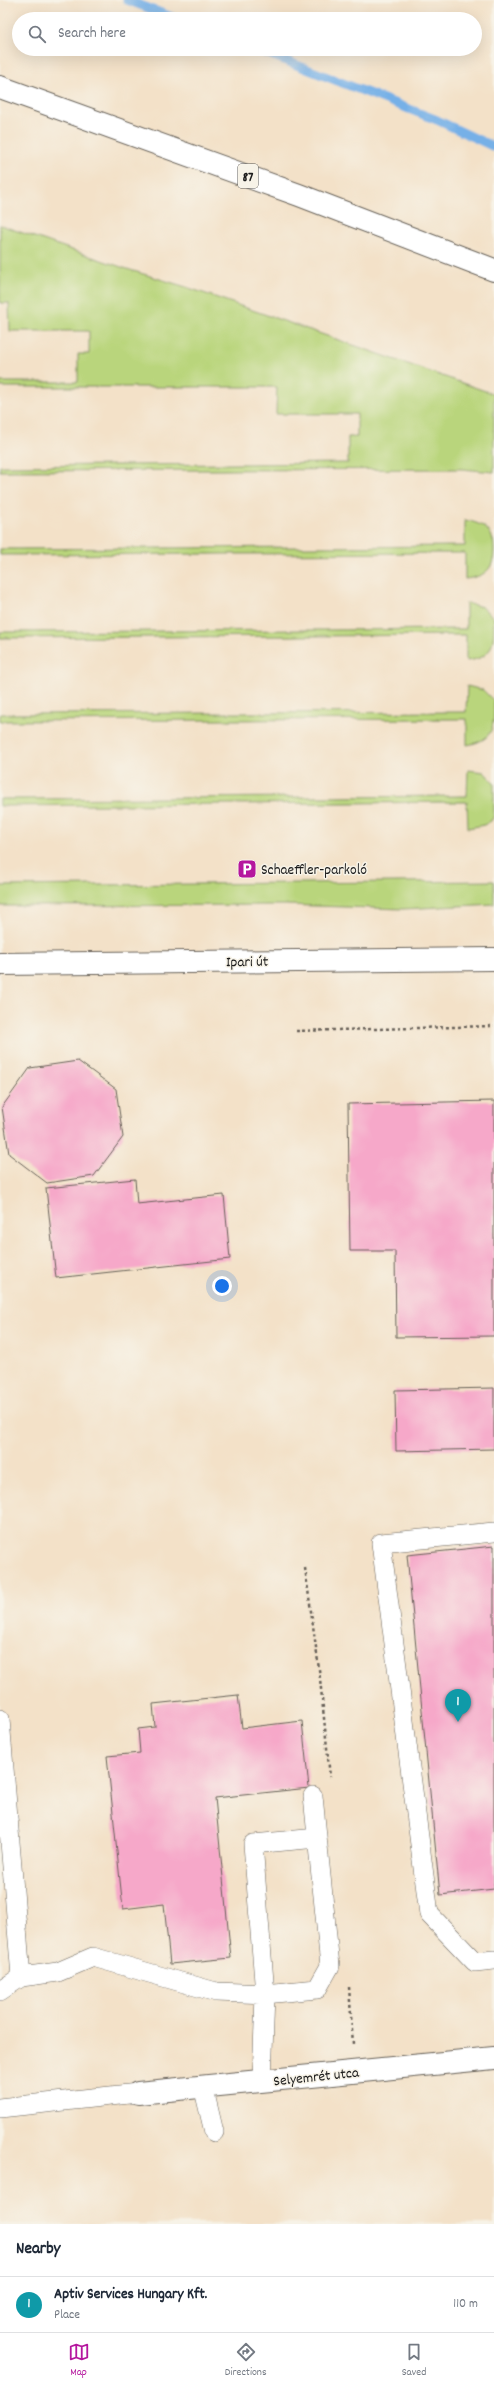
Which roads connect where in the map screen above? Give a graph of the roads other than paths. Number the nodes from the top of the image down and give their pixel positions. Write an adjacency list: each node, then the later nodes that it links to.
1 (0, 88): 2 (street, 87)
2 (494, 270)
3 (494, 959): 4 (street, Ipari út)
4 (0, 964)
5 (494, 1532): 9 (lane)
6 (0, 1719): 10 (lane)
7 (313, 1796): 8 (lane)
8 (317, 1838): 12 (lane); 12 (lane)
9 (494, 1960)
10 (21, 1977): 11 (lane); 12 (lane)
11 (0, 1991)
12 (265, 1994): 14 (lane)
13 (494, 2058): 14 (street, Selyemrét utca)
14 (262, 2082): 15 (street, Selyemrét utca)
15 (203, 2086): 16 (street, Selyemrét utca); 18 (lane)
16 (138, 2093): 17 (lane)
17 (0, 2108)
18 (214, 2132)

